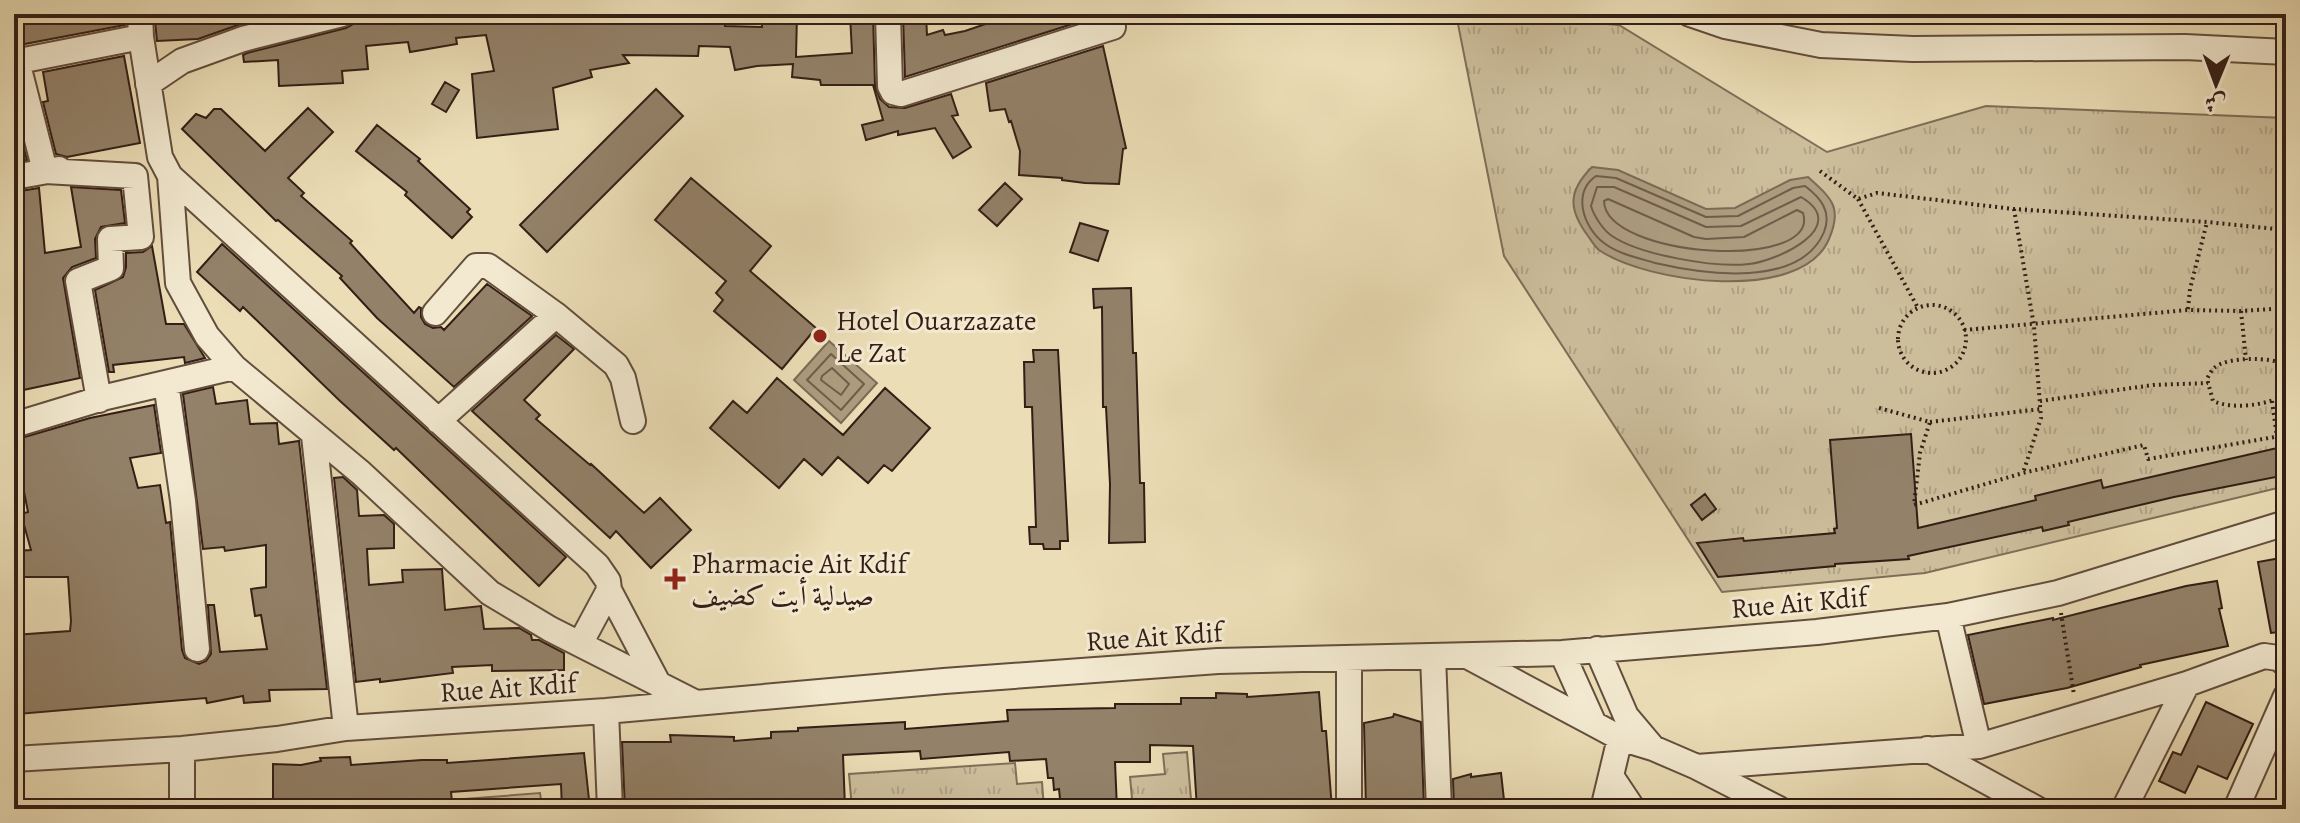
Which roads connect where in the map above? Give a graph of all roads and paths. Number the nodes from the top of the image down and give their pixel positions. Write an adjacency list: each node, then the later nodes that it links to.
1 (342, 14): 8 (street)
2 (888, 14): 5 (street)
3 (1690, 14): 6 (street)
4 (140, 26): 7 (street); 8 (street)
5 (1113, 27)
6 (2286, 52)
7 (16, 62): 10 (street)
8 (148, 84): 9 (street)
9 (165, 166): 10 (street); 27 (street); 36 (street)
10 (45, 171): 12 (street); 31 (street)
11 (1820, 171): 13 (path)
12 (14, 177)
13 (1858, 199): 14 (path); 17 (path)
14 (2014, 209): 15 (path); 23 (path)
15 (2207, 222): 16 (path); 19 (path)
16 (2286, 230)
17 (1918, 308): 24 (path); 24 (path)
18 (2286, 308): 20 (path)
19 (2188, 310): 20 (path); 23 (path)
20 (2241, 311): 25 (path)
21 (435, 313): 22 (street)
22 (556, 315): 36 (street); 37 (street)
23 (2034, 326): 24 (path); 32 (path)
24 (1964, 330)
25 (2246, 360): 26 (path); 29 (path)
26 (2286, 365)
27 (234, 367): 28 (street); 41 (street)
28 (166, 383): 31 (street); 49 (street)
29 (2208, 383): 32 (path); 33 (path)
30 (2286, 395): 33 (path)
31 (99, 400): 39 (street)
32 (2040, 401): 35 (path)
33 (2272, 401): 42 (path)
34 (1879, 408): 38 (path)
35 (2041, 409): 38 (path); 43 (path)
36 (438, 421): 45 (street)
37 (633, 421)
38 (1930, 422): 43 (path)
39 (14, 425)
40 (2286, 435): 42 (path)
41 (314, 436): 48 (street); 63 (street)
42 (2277, 437): 43 (path)
43 (2023, 473)
44 (2286, 523): 46 (street, Rue Ait Kdif)
45 (609, 590): 48 (street); 57 (street)
46 (2058, 593): 47 (street, Rue Ait Kdif); 61 (path)
47 (1948, 616): 50 (street, Rue Ait Kdif); 65 (street)
48 (580, 644): 57 (street)
49 (197, 649)
50 (1597, 649): 51 (street, Rue Ait Kdif); 66 (street)
51 (1562, 653): 52 (street, Rue Ait Kdif); 62 (street)
52 (1465, 655): 53 (street, Rue Ait Kdif); 62 (street)
53 (1433, 656): 54 (street, Rue Ait Kdif); 75 (street)
54 (1349, 658): 59 (street, Rue Ait Kdif); 74 (street)
55 (2286, 664): 56 (street)
56 (2187, 684): 61 (street); 80 (street)
57 (659, 685): 59 (street)
58 (2286, 696): 81 (street)
59 (696, 703): 60 (street, Rue Ait Kdif)
60 (606, 711): 63 (street, Rue Ait Kdif); 73 (street)
61 (2078, 718): 65 (street)
62 (1594, 724): 64 (street)
63 (346, 728): 68 (street, Rue Ait Kdif)
64 (1620, 738): 66 (street); 71 (street)
65 (1979, 746): 67 (street)
66 (1653, 748): 70 (street)
67 (1926, 748): 70 (street); 79 (street)
68 (182, 749): 69 (street, Rue Ait Kdif); 72 (street)
69 (14, 759)
70 (1697, 767): 78 (street)
71 (1611, 776): 76 (street); 77 (street)
72 (182, 809)
73 (610, 809)
74 (1349, 809)
75 (1439, 809)
76 (1603, 809)
77 (1633, 809)
78 (1779, 809)
79 (2037, 809)
80 (2124, 809)
81 (2236, 809)

